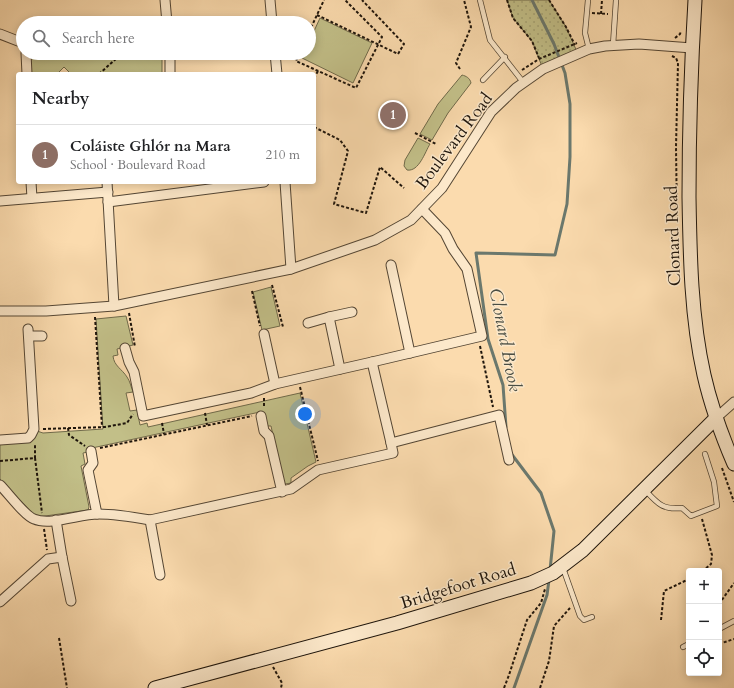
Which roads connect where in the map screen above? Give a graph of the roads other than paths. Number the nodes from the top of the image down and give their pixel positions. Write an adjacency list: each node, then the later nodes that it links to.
1 (165, 0): 7 (street)
2 (270, 0): 8 (street)
3 (480, 0): 14 (lane)
4 (588, 0): 13 (lane)
5 (616, 0): 11 (lane)
6 (695, 0): 12 (street, Clonard Road)
7 (166, 16)
8 (271, 16)
9 (0, 34): 10 (street)
10 (16, 40)
11 (613, 45): 12 (street, Boulevard Road); 13 (street, Boulevard Road)
12 (692, 48): 47 (street, Clonard Road)
13 (589, 49): 22 (street, Boulevard Road)
14 (505, 57): 21 (lane); 22 (lane)
15 (26, 60): 18 (street)
16 (170, 60): 19 (street)
17 (276, 60): 20 (street)
18 (27, 72)
19 (170, 72)
20 (277, 72)
21 (483, 80)
22 (523, 82): 30 (street, Boulevard Road)
23 (31, 184): 28 (street)
24 (107, 184): 27 (street)
25 (243, 184): 27 (street)
26 (285, 184): 32 (street)
27 (108, 197): 28 (street); 33 (street)
28 (32, 198): 29 (street)
29 (0, 201)
30 (422, 209): 32 (street, Boulevard Road); 41 (street)
31 (390, 265): 41 (street)
32 (291, 269): 33 (street, Boulevard Road)
33 (114, 306): 34 (street, Boulevard Road)
34 (0, 311)
35 (352, 312): 36 (street)
36 (329, 318): 37 (street); 43 (street)
37 (308, 322)
38 (263, 333): 44 (street)
39 (42, 336): 48 (street)
40 (126, 348): 44 (street)
41 (410, 353): 42 (street)
42 (372, 362): 43 (street); 49 (street)
43 (340, 369): 44 (street)
44 (275, 384)
45 (734, 402): 47 (street)
46 (260, 414): 56 (street)
47 (716, 418): 53 (street, Clonard Road); 55 (street, Bridgefoot Road)
48 (0, 440)
49 (391, 443): 52 (street); 56 (street)
50 (92, 449): 57 (street)
51 (705, 454): 55 (lane)
52 (509, 460)
53 (734, 464)
54 (0, 484): 58 (street)
55 (644, 488): 61 (street, Bridgefoot Road)
56 (282, 492): 59 (street)
57 (97, 514): 58 (street); 59 (street)
58 (56, 520): 60 (street)
59 (150, 520): 62 (street)
60 (62, 557): 63 (street); 64 (street)
61 (563, 566): 65 (lane); 70 (street, Bridgefoot Road)
62 (160, 576)
63 (71, 601)
64 (0, 602)
65 (592, 617)
66 (734, 621): 67 (lane)
67 (722, 627)
68 (686, 646): 69 (lane)
69 (683, 647)
70 (155, 688)

